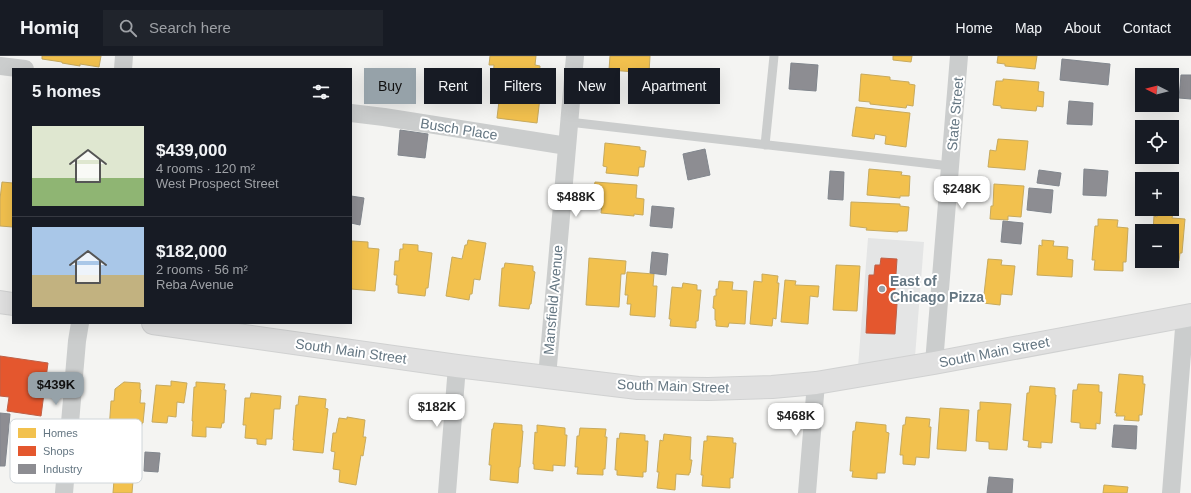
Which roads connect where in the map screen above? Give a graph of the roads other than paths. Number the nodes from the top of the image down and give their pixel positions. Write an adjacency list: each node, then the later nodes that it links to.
1 (124, 56): 7 (street)
2 (575, 56): 9 (street, Mansfield Avenue)
3 (774, 56): 10 (lane)
4 (959, 56): 12 (street, State Street)
5 (0, 66): 6 (street)
6 (17, 68)
7 (123, 68)
8 (352, 112): 11 (street, Busch Place)
9 (569, 122): 10 (lane); 11 (street, Mansfield Avenue)
10 (765, 145): 12 (lane)
11 (567, 146): 20 (street, Mansfield Avenue)
12 (950, 166): 18 (street, State Street)
13 (0, 302): 14 (highway)
14 (12, 304)
15 (1188, 315): 18 (highway, South Main Street); 27 (street)
16 (80, 324): 22 (street)
17 (160, 324): 19 (highway, South Main Street)
18 (934, 363): 21 (highway, South Main Street)
19 (457, 366): 20 (highway, South Main Street); 25 (street)
20 (547, 377): 21 (highway, South Main Street)
21 (816, 383): 26 (street)
22 (70, 419)
23 (65, 483): 24 (street)
24 (64, 493)
25 (447, 493)
26 (807, 493)
27 (1171, 493)

